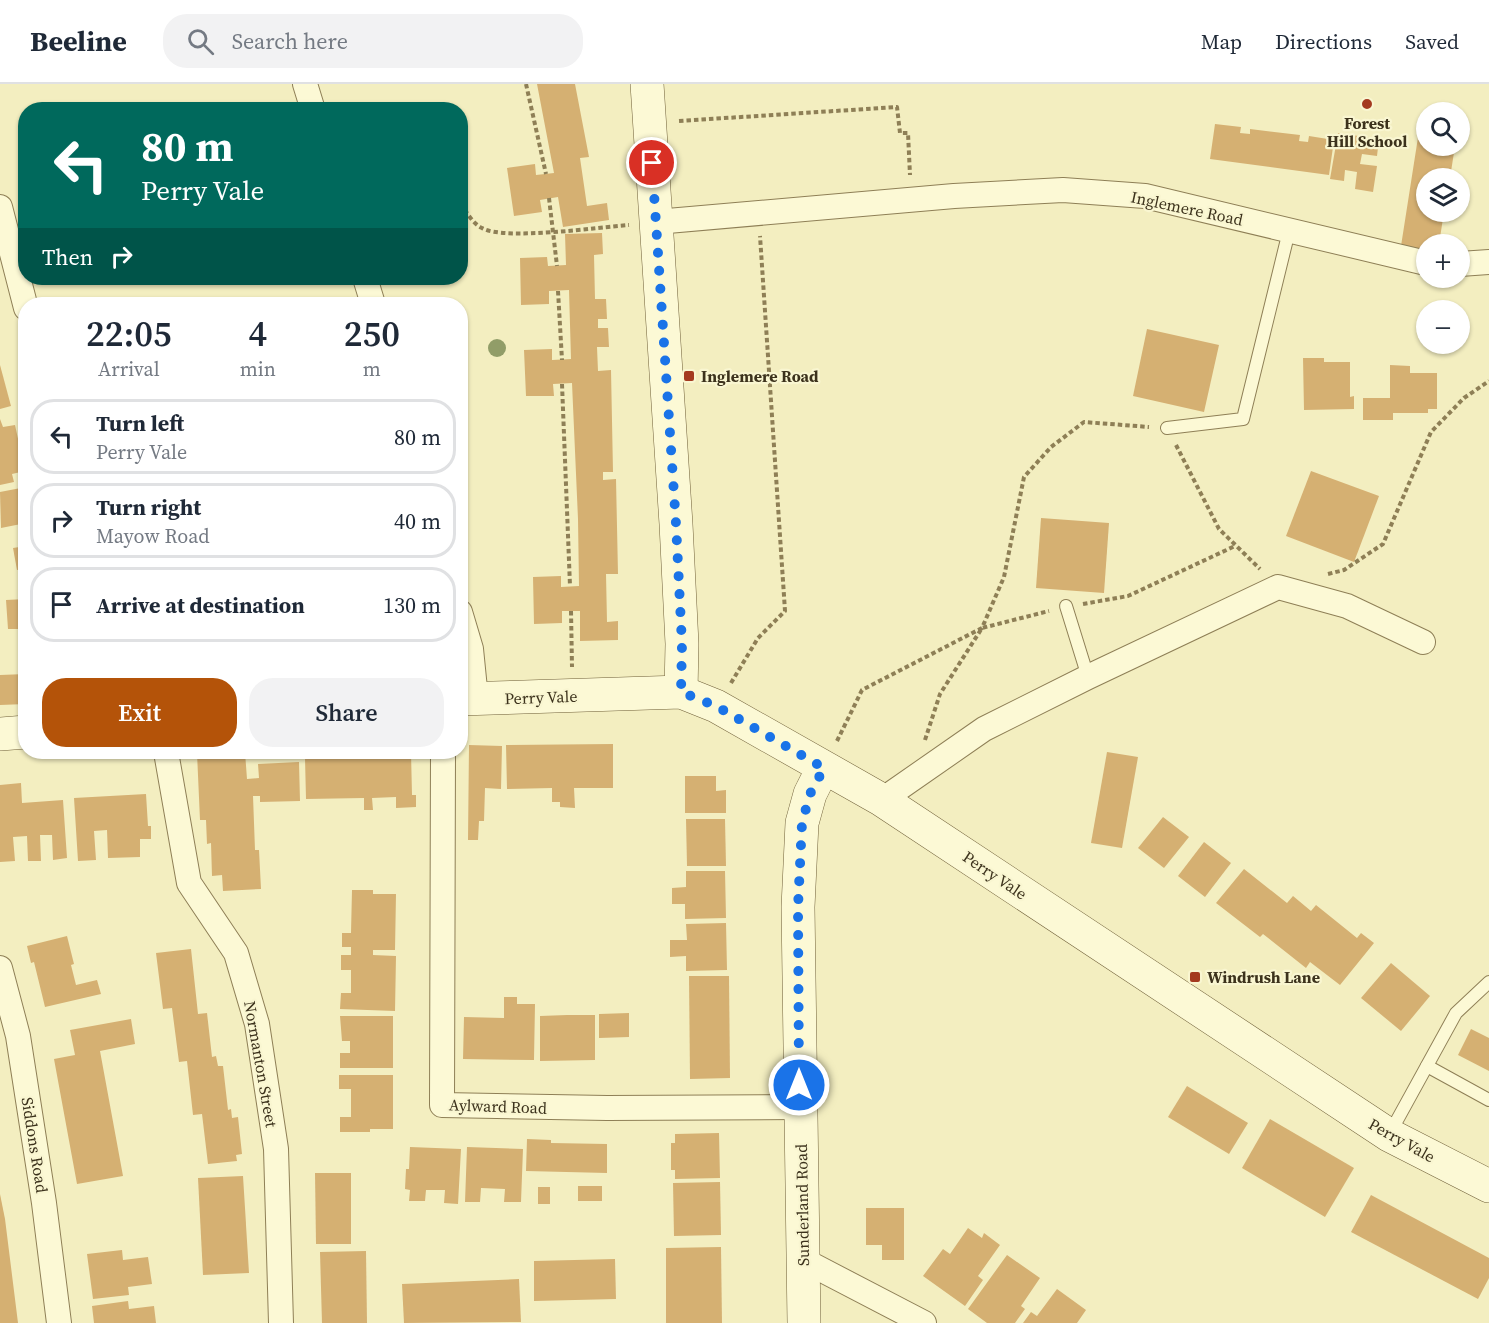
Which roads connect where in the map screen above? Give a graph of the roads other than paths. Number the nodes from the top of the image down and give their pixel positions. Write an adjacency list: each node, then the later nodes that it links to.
1 (305, 84): 3 (street)
2 (647, 84): 5 (main road)
3 (311, 102)
4 (0, 207): 10 (street)
5 (656, 222): 6 (street, Inglemere Road); 16 (main road)
6 (1288, 231): 7 (street, Inglemere Road); 11 (lane)
7 (1416, 261)
8 (1489, 262): 9 (street)
9 (1470, 263)
10 (18, 277)
11 (1167, 428)
12 (1066, 606): 15 (lane)
13 (468, 639): 17 (street)
14 (1423, 642): 15 (street)
15 (1088, 677): 23 (street)
16 (681, 692): 17 (main road, Perry Vale); 22 (main road, Perry Vale)
17 (468, 699)
18 (18, 733): 19 (main road)
19 (0, 734)
20 (167, 759): 33 (street, Normanton Street)
21 (443, 759): 28 (street, Aylward Road)
22 (824, 768): 23 (main road, Perry Vale); 28 (main road, Sunderland Road)
23 (882, 800): 29 (main road, Perry Vale)
24 (0, 968): 32 (street, Siddons Road)
25 (1489, 982): 26 (lane)
26 (1427, 1066): 27 (lane); 29 (lane)
27 (1489, 1100)
28 (800, 1107): 31 (main road, Sunderland Road)
29 (1389, 1135): 30 (main road, Perry Vale)
30 (1489, 1186)
31 (803, 1260): 34 (main road, Sunderland Road); 35 (street)
32 (59, 1323)
33 (280, 1323)
34 (804, 1323)
35 (924, 1323)

